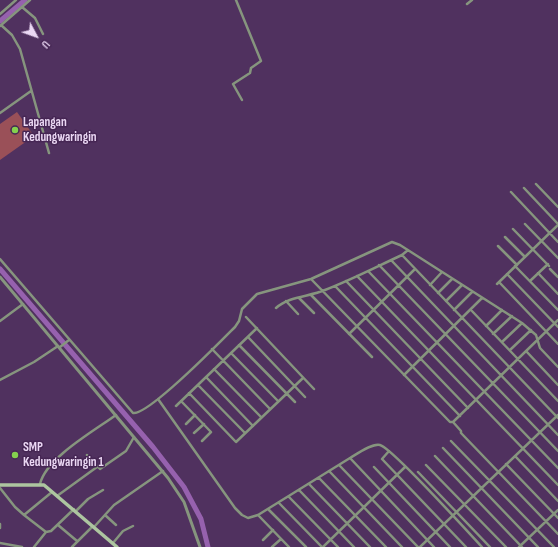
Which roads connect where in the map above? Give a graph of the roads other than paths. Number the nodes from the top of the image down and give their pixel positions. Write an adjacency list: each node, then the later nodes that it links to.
1 (16, 0): 7 (street)
2 (30, 0): 6 (street)
3 (236, 0): 11 (street)
4 (472, 0): 5 (street)
5 (467, 4)
6 (22, 7): 8 (street); 9 (street)
7 (0, 14)
8 (1, 25): 10 (street)
9 (43, 34)
10 (31, 91): 12 (street); 13 (street)
11 (242, 100)
12 (0, 113)
13 (50, 153)
14 (536, 184): 17 (street)
15 (524, 188): 19 (street)
16 (511, 192): 21 (street)
17 (558, 207)
18 (525, 224): 23 (street)
19 (558, 224): 21 (street)
20 (513, 228): 26 (street)
21 (550, 233): 23 (street); 24 (street)
22 (505, 237): 29 (street)
23 (541, 241): 26 (street); 30 (street)
24 (558, 242)
25 (498, 246): 34 (street)
26 (533, 249): 29 (street); 35 (street)
27 (408, 250): 28 (street); 38 (street); 45 (street)
28 (402, 255): 32 (street); 36 (street)
29 (525, 257): 34 (street)
30 (558, 258)
31 (0, 259): 93 (street)
32 (391, 260): 33 (street); 43 (street)
33 (379, 265): 37 (street); 52 (street)
34 (516, 266): 40 (street); 48 (street)
35 (549, 266): 39 (street); 44 (street)
36 (415, 270): 43 (street); 49 (street)
37 (368, 271): 41 (street); 55 (street)
38 (442, 272): 46 (street); 49 (street)
39 (538, 273): 48 (street); 57 (street)
40 (507, 274): 80 (street); 87 (street)
41 (357, 276): 47 (street); 62 (street)
42 (0, 277): 64 (street)
43 (407, 277): 52 (street); 82 (street)
44 (558, 277)
45 (311, 279): 53 (street); 99 (street)
46 (452, 279): 50 (street); 56 (street)
47 (346, 281): 51 (street); 66 (street)
48 (530, 281): 70 (street)
49 (430, 285): 56 (street)
50 (462, 285): 54 (street); 63 (street)
51 (335, 286): 53 (street); 75 (street)
52 (398, 286): 55 (street); 89 (street)
53 (324, 291): 58 (street); 81 (street)
54 (472, 292): 60 (street); 67 (street)
55 (390, 293): 62 (street); 94 (street)
56 (438, 293): 63 (street)
57 (558, 294)
58 (311, 295): 59 (street); 88 (street)
59 (299, 298): 61 (street); 72 (street)
60 (482, 298): 68 (street); 69 (street)
61 (286, 301): 65 (street); 71 (street)
62 (382, 301): 66 (street); 100 (street)
63 (446, 301): 67 (street)
64 (24, 304): 78 (street); 98 (street)
65 (276, 308)
66 (374, 309): 75 (street); 105 (street)
67 (454, 310): 76 (street)
68 (471, 310): 76 (street); 83 (street)
69 (502, 310): 73 (street); 83 (street)
70 (558, 310)
71 (298, 314)
72 (314, 314)
73 (512, 316): 79 (street); 90 (street)
74 (246, 317): 85 (street)
75 (365, 318): 81 (street); 108 (street)
76 (462, 318): 82 (street); 110 (street)
77 (558, 320): 80 (street)
78 (0, 322)
79 (522, 323): 86 (street); 95 (street)
80 (555, 324): 84 (street); 87 (street)
81 (357, 326): 88 (street); 112 (street)
82 (454, 326): 89 (street); 113 (street)
83 (486, 326): 90 (street)
84 (558, 327)
85 (257, 328): 91 (street); 115 (street)
86 (530, 330): 92 (street); 101 (street)
87 (546, 332): 92 (street); 96 (street)
88 (349, 334): 104 (street)
89 (445, 334): 94 (street); 117 (street)
90 (494, 334): 95 (street)
91 (248, 337): 97 (street); 120 (street)
92 (538, 340): 102 (street); 109 (street)
93 (67, 341): 98 (street); 126 (street)
94 (437, 342): 100 (street); 122 (street)
95 (502, 342): 101 (street)
96 (558, 344)
97 (239, 345): 103 (street); 124 (street)
98 (60, 347): 116 (street); 135 (street)
99 (212, 350): 107 (street); 126 (street)
100 (429, 350): 105 (street); 127 (street)
101 (510, 351): 106 (street)
102 (526, 352): 106 (street); 119 (street)
103 (231, 353): 107 (street); 130 (street)
104 (372, 357)
105 (421, 358): 108 (street); 133 (street)
106 (518, 359): 110 (street); 129 (street)
107 (223, 361): 111 (street); 134 (street)
108 (412, 366): 112 (street); 137 (street)
109 (558, 367)
110 (510, 368): 113 (street); 138 (street)
111 (214, 369): 114 (street); 139 (street)
112 (404, 375): 140 (street)
113 (501, 375): 117 (street); 143 (street)
114 (206, 377): 118 (street); 144 (street)
115 (303, 378): 120 (street); 121 (street)
116 (0, 380)
117 (493, 383): 122 (street); 145 (street)
118 (198, 385): 123 (street); 147 (street)
119 (558, 385)
120 (295, 386): 124 (street); 125 (street)
121 (314, 389)
122 (485, 391): 127 (street); 151 (street)
123 (189, 393): 128 (street); 147 (street)
124 (286, 394): 130 (street); 131 (street)
125 (305, 397)
126 (158, 399): 200 (street)
127 (476, 399): 133 (street); 154 (street)
128 (181, 401): 132 (street); 136 (street)
129 (558, 401)
130 (278, 402): 134 (street)
131 (295, 402)
132 (176, 406)
133 (468, 408): 137 (street)
134 (270, 409): 139 (street)
135 (116, 415): 149 (street); 176 (street)
136 (195, 415): 141 (street); 142 (street)
137 (460, 416): 140 (street)
138 (557, 416): 143 (street)
139 (261, 418): 144 (street)
140 (453, 422): 171 (street)
141 (186, 424)
142 (204, 424): 146 (street); 152 (street)
143 (548, 424): 145 (street); 148 (street)
144 (253, 426): 147 (street)
145 (540, 432): 151 (street); 156 (street)
146 (194, 433)
147 (245, 433)
148 (558, 435)
149 (134, 437): 164 (street); 168 (street)
150 (451, 440): 174 (street)
151 (532, 440): 154 (street); 167 (street)
152 (202, 441)
153 (443, 448): 181 (street)
154 (523, 448): 159 (street); 179 (street)
155 (389, 451): 160 (street); 166 (street); 172 (street)
156 (558, 451)
157 (87, 455): 164 (street)
158 (435, 456): 187 (street)
159 (515, 456): 161 (street); 190 (street)
160 (350, 458): 163 (street); 184 (street)
161 (506, 464): 171 (street); 198 (street)
162 (426, 465): 192 (street)
163 (340, 466): 169 (street); 189 (street)
164 (97, 467): 186 (street)
165 (374, 467): 175 (street)
166 (406, 467): 172 (street); 203 (street)
167 (558, 468)
168 (163, 472): 202 (street); 233 (street)
169 (330, 472): 173 (street); 193 (street)
170 (418, 472): 197 (street)
171 (498, 472): 174 (street); 205 (street)
172 (397, 475): 175 (street); 208 (street)
173 (319, 478): 177 (street); 201 (street)
174 (490, 480): 181 (street); 215 (street)
175 (389, 483): 184 (street); 218 (street)
176 (40, 484): 178 (main road); 185 (main road)
177 (309, 484): 183 (street); 207 (street)
178 (0, 485)
179 (558, 485)
180 (0, 488): 199 (street)
181 (482, 488): 187 (street); 220 (street)
182 (103, 490): 195 (street)
183 (299, 490): 188 (street); 217 (street)
184 (381, 491): 189 (street); 224 (street)
185 (52, 492): 186 (main road); 199 (street)
186 (57, 496): 195 (main road)
187 (473, 496): 192 (street); 228 (street)
188 (289, 497): 191 (street); 223 (street)
189 (372, 499): 193 (street); 243 (street)
190 (558, 501)
191 (279, 503): 194 (street); 237 (street)
192 (465, 504): 197 (street); 249 (street)
193 (364, 508): 201 (street); 242 (street)
194 (268, 509): 200 (street); 236 (street)
195 (75, 510): 209 (street); 211 (main road)
196 (558, 510): 198 (street)
197 (456, 512): 203 (street); 248 (street)
198 (554, 513): 204 (street); 205 (street)
199 (24, 515): 216 (street)
200 (258, 515): 214 (street)
201 (356, 515): 207 (street); 241 (street)
202 (105, 516): 210 (street); 211 (street)
203 (453, 516): 208 (street); 247 (street)
204 (558, 518)
205 (546, 521): 215 (street); 219 (street)
206 (0, 524): 213 (street)
207 (347, 524): 217 (street); 240 (street)
208 (444, 524): 218 (street); 246 (street)
209 (58, 525): 216 (street); 225 (street)
210 (116, 525)
211 (94, 526): 225 (street); 227 (main road)
212 (133, 526): 227 (street)
213 (0, 528)
214 (273, 530): 221 (street); 222 (street)
215 (537, 530): 220 (street); 251 (street)
216 (46, 532): 230 (street)
217 (339, 532): 223 (street); 239 (street)
218 (436, 532): 224 (street); 245 (street)
219 (558, 534)
220 (529, 537): 228 (street); 250 (street)
221 (281, 539): 234 (street); 235 (street)
222 (263, 540)
223 (331, 540): 237 (street); 238 (street)
224 (428, 540): 243 (street); 244 (street)
225 (77, 542): 231 (street)
226 (0, 543): 229 (street)
227 (113, 543): 232 (main road)
228 (520, 546)
229 (22, 547)
230 (34, 547)
231 (72, 547)
232 (117, 547)
233 (200, 547)
234 (272, 547)
235 (289, 547)
236 (306, 547)
237 (322, 547)
238 (338, 547)
239 (354, 547)
240 (370, 547)
241 (386, 547)
242 (402, 547)
243 (419, 547)
244 (434, 547)
245 (450, 547)
246 (466, 547)
247 (482, 547)
248 (490, 547)
249 (506, 547)
250 (538, 547)
251 (554, 547)

